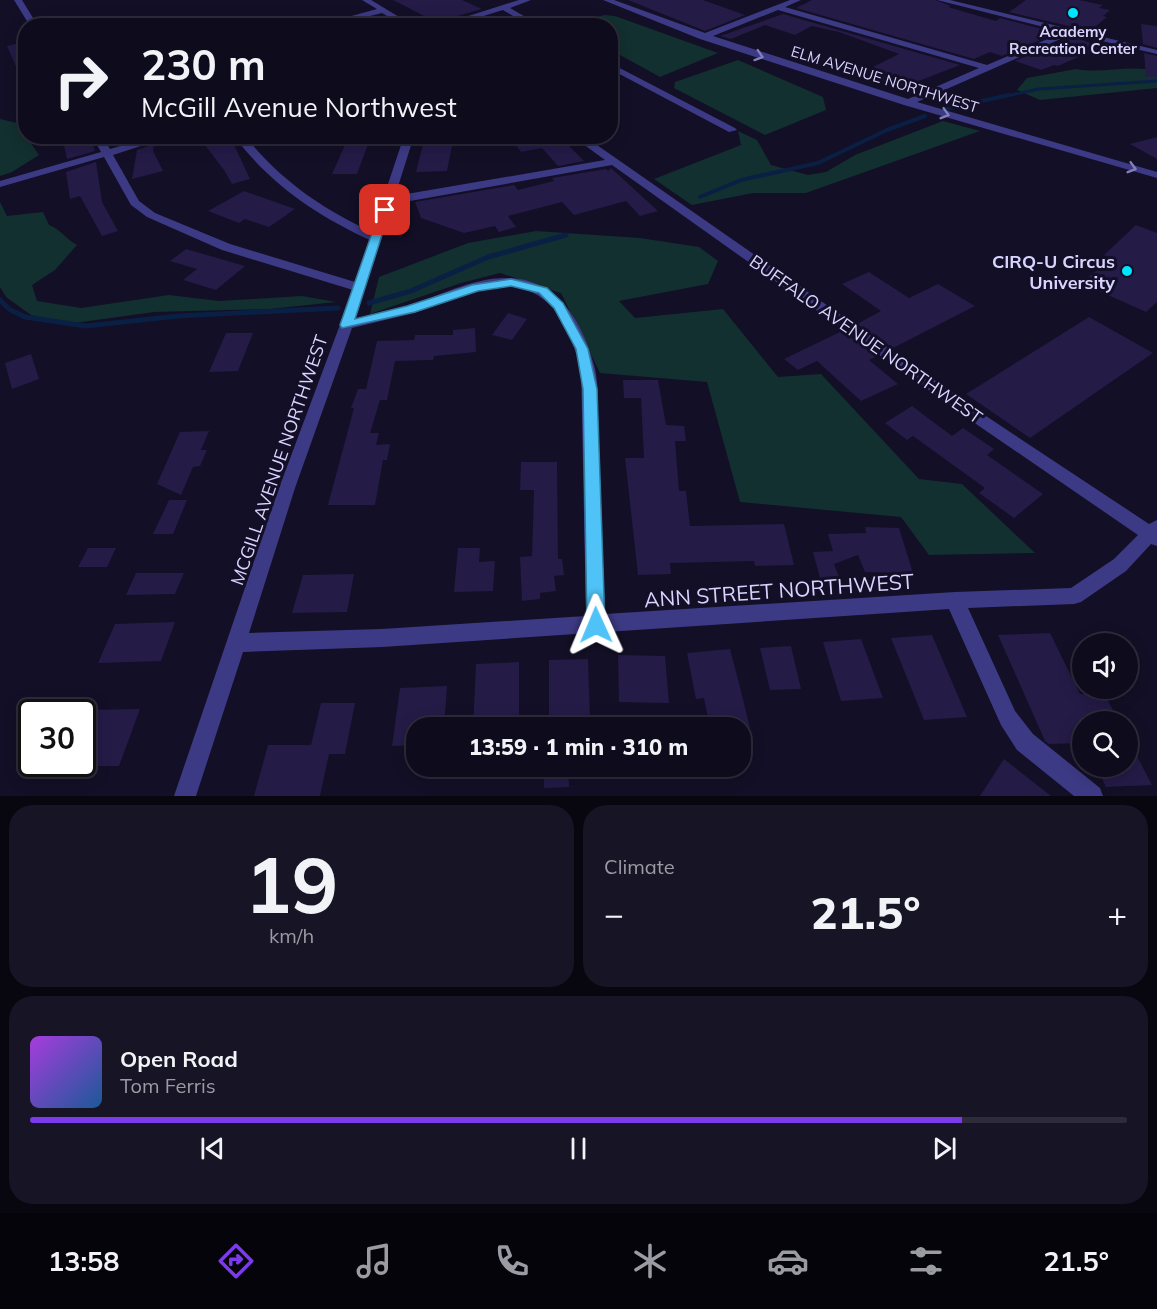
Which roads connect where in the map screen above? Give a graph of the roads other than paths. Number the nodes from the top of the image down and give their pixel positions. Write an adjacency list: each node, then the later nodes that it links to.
1 (18, 0): 10 (street)
2 (366, 0): 9 (street)
3 (527, 0): 7 (street)
4 (607, 0): 16 (street, ELM AVENUE NORTHWEST)
5 (797, 0): 8 (street)
6 (941, 0): 15 (street)
7 (503, 7): 13 (street); 14 (street)
8 (779, 8): 16 (street); 18 (street)
9 (383, 10): 11 (street); 12 (street)
10 (29, 18)
11 (350, 18)
12 (396, 18)
13 (467, 18)
14 (523, 18)
15 (1070, 32): 17 (street); 18 (street)
16 (703, 37): 20 (street, ELM AVENUE NORTHWEST, one-way to 20)
17 (1157, 52)
18 (988, 68): 20 (street)
19 (618, 69): 21 (street)
20 (907, 103): 29 (street, ELM AVENUE NORTHWEST, one-way to 29)
21 (732, 130)
22 (101, 144): 27 (street)
23 (139, 144): 27 (street)
24 (246, 144): 32 (street)
25 (406, 144): 31 (street, MCGILL AVENUE NORTHWEST)
26 (588, 144): 28 (street, BUFFALO AVENUE NORTHWEST)
27 (105, 154): 30 (street); 33 (street)
28 (612, 162): 31 (street); 35 (street, BUFFALO AVENUE NORTHWEST)
29 (1157, 175)
30 (0, 184)
31 (388, 201): 32 (street, MCGILL AVENUE NORTHWEST)
32 (376, 238): 33 (street, MCGILL AVENUE NORTHWEST)
33 (360, 288): 34 (street, MCGILL AVENUE NORTHWEST)
34 (347, 325): 37 (street); 38 (street, MCGILL AVENUE NORTHWEST)
35 (1155, 534): 36 (street, ANN STREET NORTHWEST)
36 (955, 600): 37 (street, ANN STREET NORTHWEST); 40 (street)
37 (596, 625): 38 (street, ANN STREET NORTHWEST)
38 (236, 643): 39 (street, MCGILL AVENUE NORTHWEST)
39 (185, 796)
40 (1092, 796)

